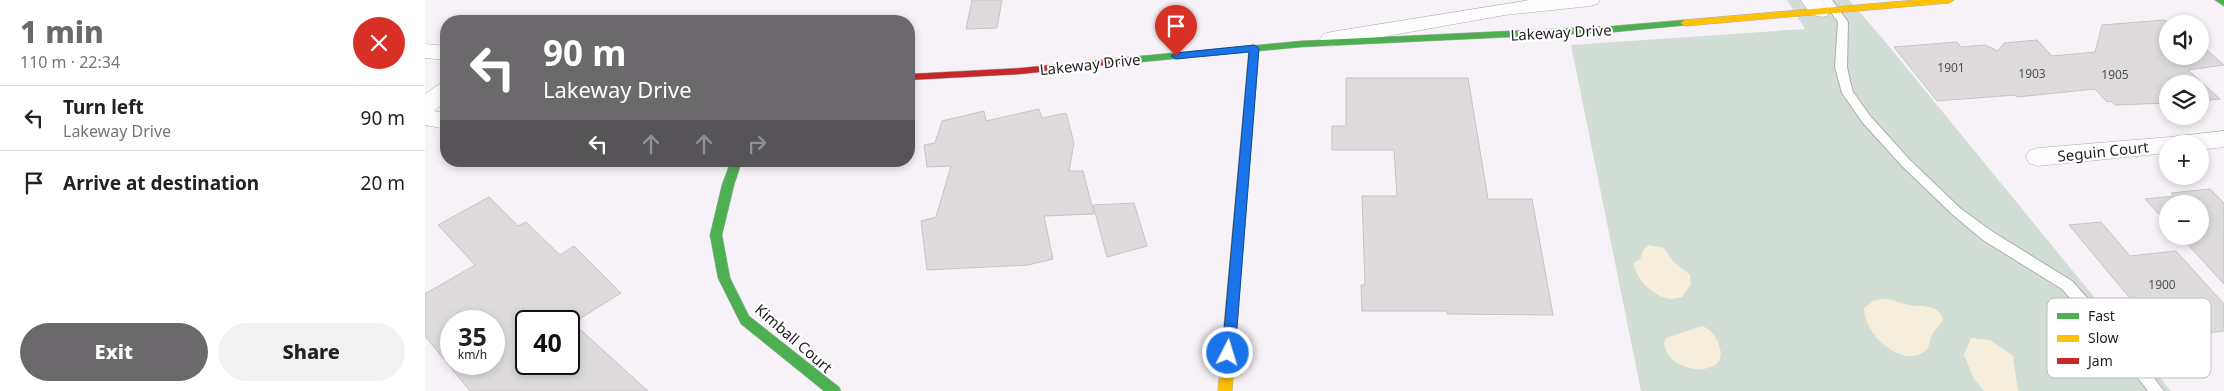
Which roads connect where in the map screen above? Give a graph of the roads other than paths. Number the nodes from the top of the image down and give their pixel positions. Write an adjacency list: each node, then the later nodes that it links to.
1 (1590, 0): 5 (street, Lakeway Drive)
2 (1949, 0): 6 (street, Lakeway Drive)
3 (2220, 0): 4 (street)
4 (2224, 3)
5 (1503, 5): 7 (street); 8 (street, Lakeway Drive)
6 (1823, 5): 7 (street, Lakeway Drive); 22 (lane)
7 (1514, 34): 8 (street, Lakeway Drive)
8 (1301, 44): 9 (street, Lakeway Drive)
9 (1254, 48): 12 (street, Lakeway Drive); 25 (street)
10 (425, 50): 11 (street)
11 (440, 52)
12 (915, 77)
13 (440, 95): 14 (street)
14 (425, 106)
15 (425, 117): 16 (street)
16 (440, 120)
17 (2224, 139): 18 (street)
18 (2209, 141)
19 (2159, 146): 20 (street, Seguin Court)
20 (2038, 157)
21 (735, 167): 24 (street, Kimball Court)
22 (2079, 298)
23 (2147, 378): 26 (lane)
24 (834, 391)
25 (1225, 391)
26 (2157, 391)

